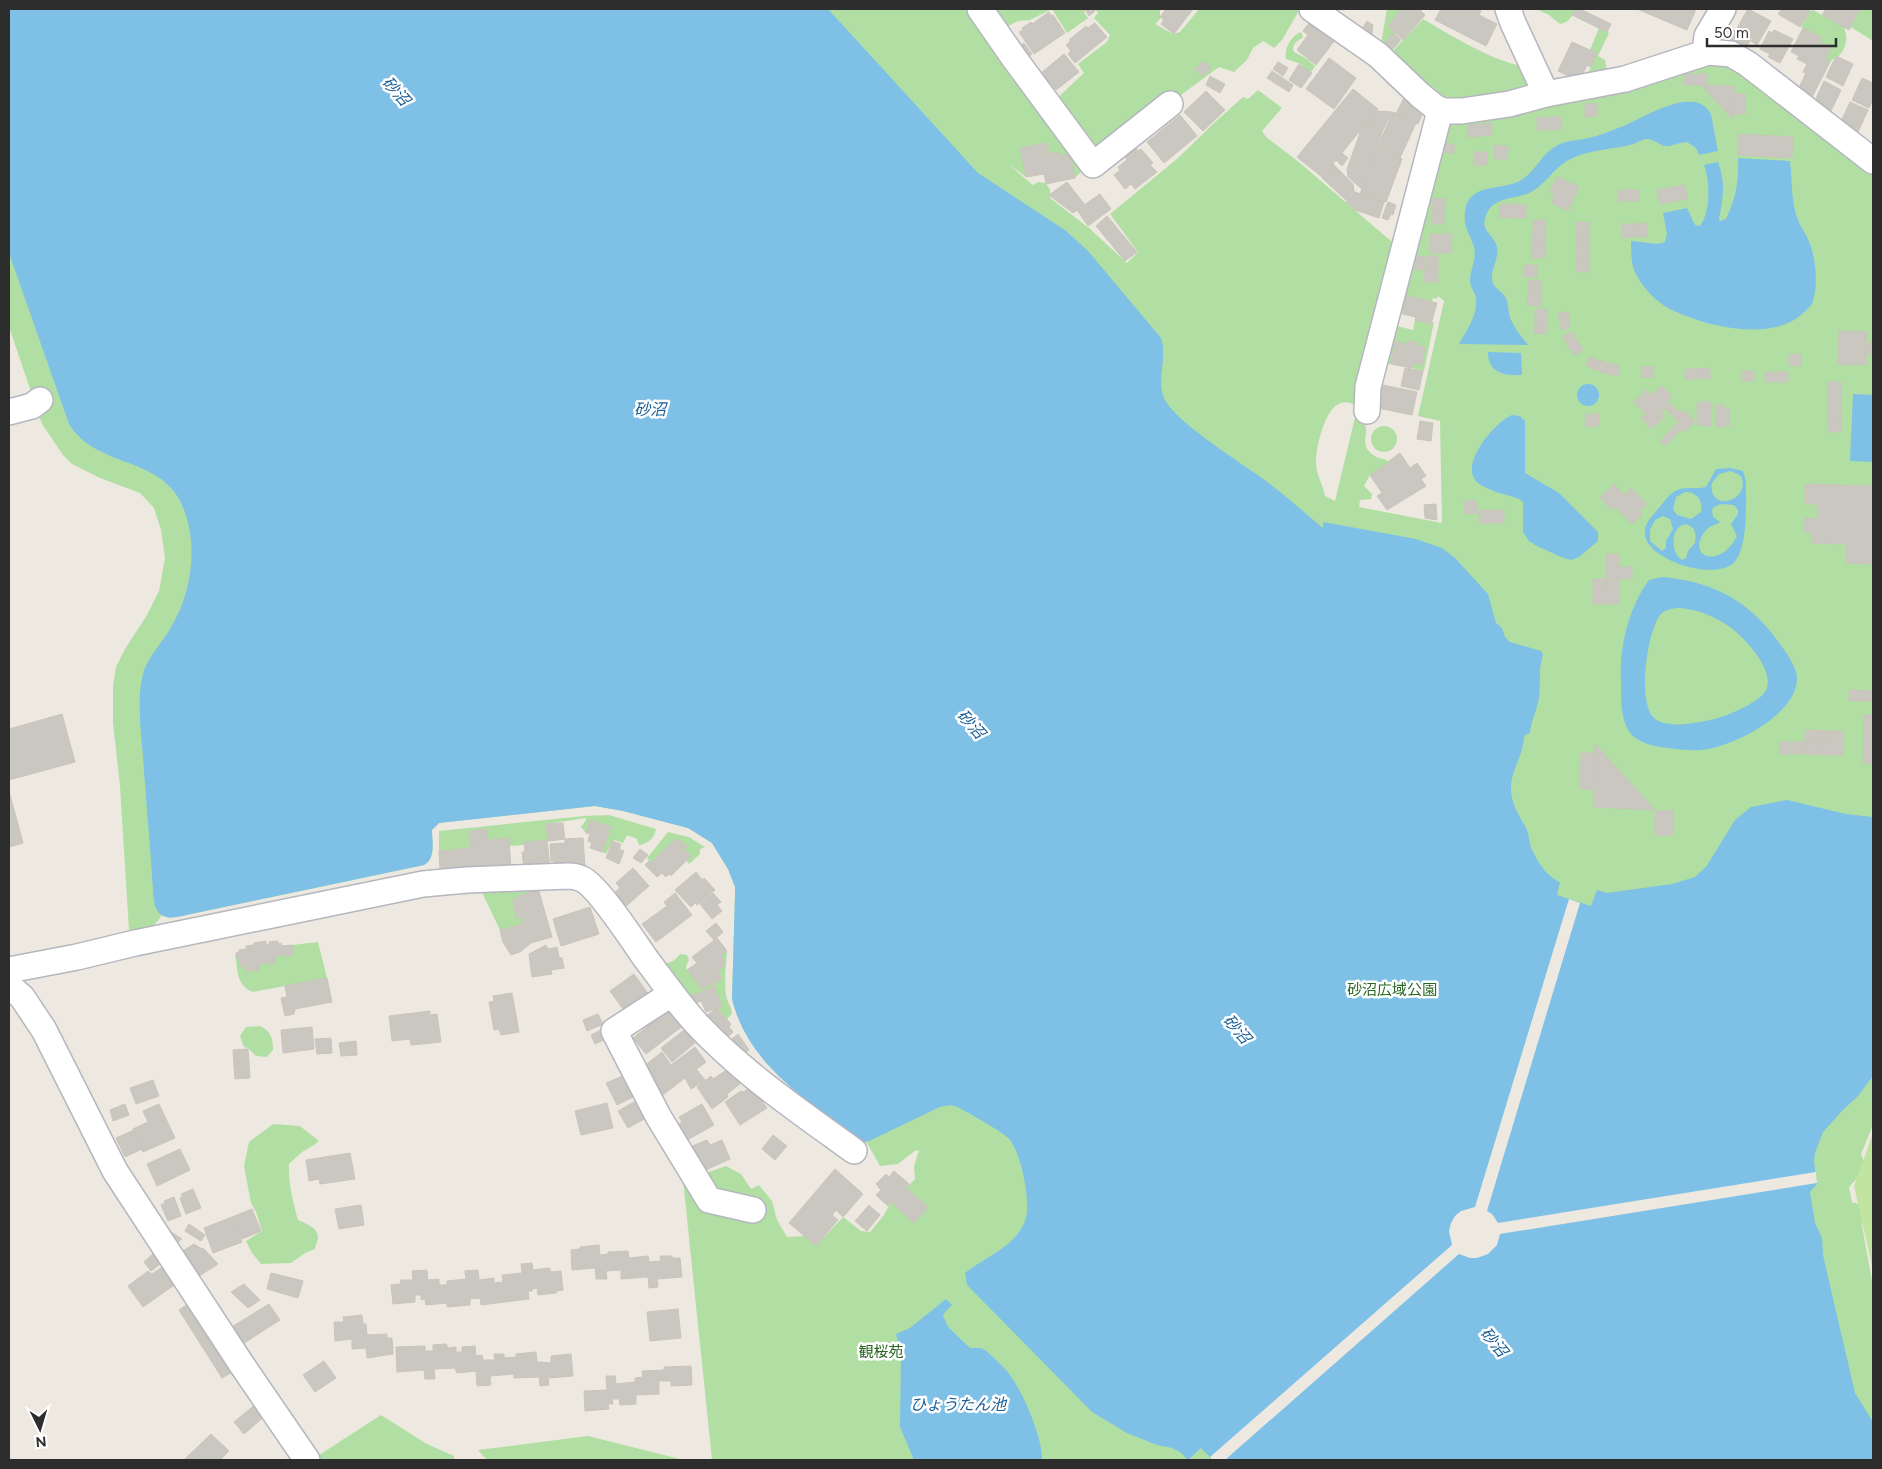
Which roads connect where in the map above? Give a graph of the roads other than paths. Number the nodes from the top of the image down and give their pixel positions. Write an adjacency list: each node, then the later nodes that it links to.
1 (980, 9): 7 (street)
2 (1312, 9): 8 (street)
3 (1508, 9): 6 (street)
4 (1723, 9): 5 (street)
5 (1705, 54): 6 (street); 9 (street)
6 (1546, 94): 8 (street)
7 (1170, 104)
8 (1440, 111): 11 (street)
9 (1873, 161)
10 (40, 400): 12 (street)
11 (1366, 411)
12 (9, 412)
13 (9, 970): 15 (street)
14 (9, 986): 18 (street)
15 (671, 994): 16 (street); 17 (street)
16 (854, 1151)
17 (753, 1210)
18 (307, 1460)

